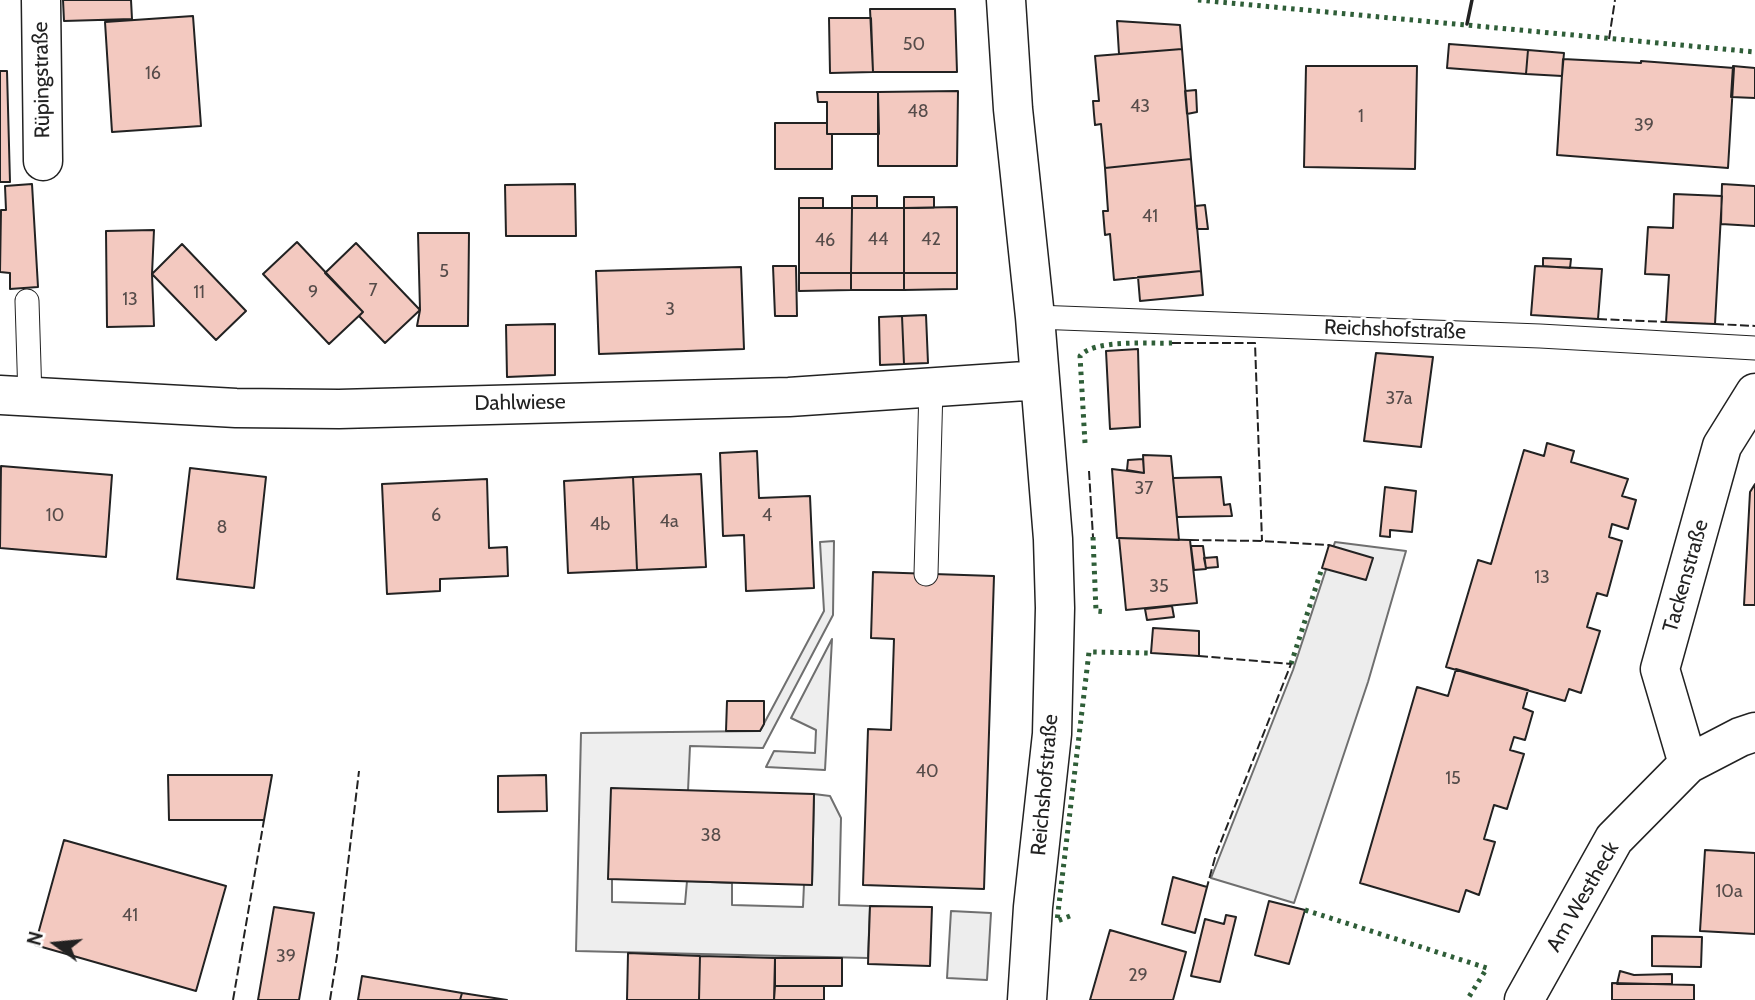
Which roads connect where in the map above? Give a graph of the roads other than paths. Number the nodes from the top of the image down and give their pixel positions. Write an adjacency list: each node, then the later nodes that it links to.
1 (41, 0): 3 (street, Rüpingstraße)
2 (1006, 0): 5 (street, Reichshofstraße)
3 (43, 161)
4 (27, 301): 10 (lane)
5 (1035, 317): 6 (lane, Reichshofstraße); 7 (street, Reichshofstraße)
6 (1755, 348)
7 (1041, 380): 8 (street, Dahlwiese); 14 (street, Reichshofstraße)
8 (931, 387): 10 (street, Dahlwiese); 11 (lane)
9 (1755, 393): 13 (street, Tackenstraße)
10 (15, 396)
11 (926, 574)
12 (1755, 732): 13 (street, Am Westheck)
13 (1688, 764): 15 (street, Am Westheck)
14 (1027, 1000)
15 (1524, 1000)

